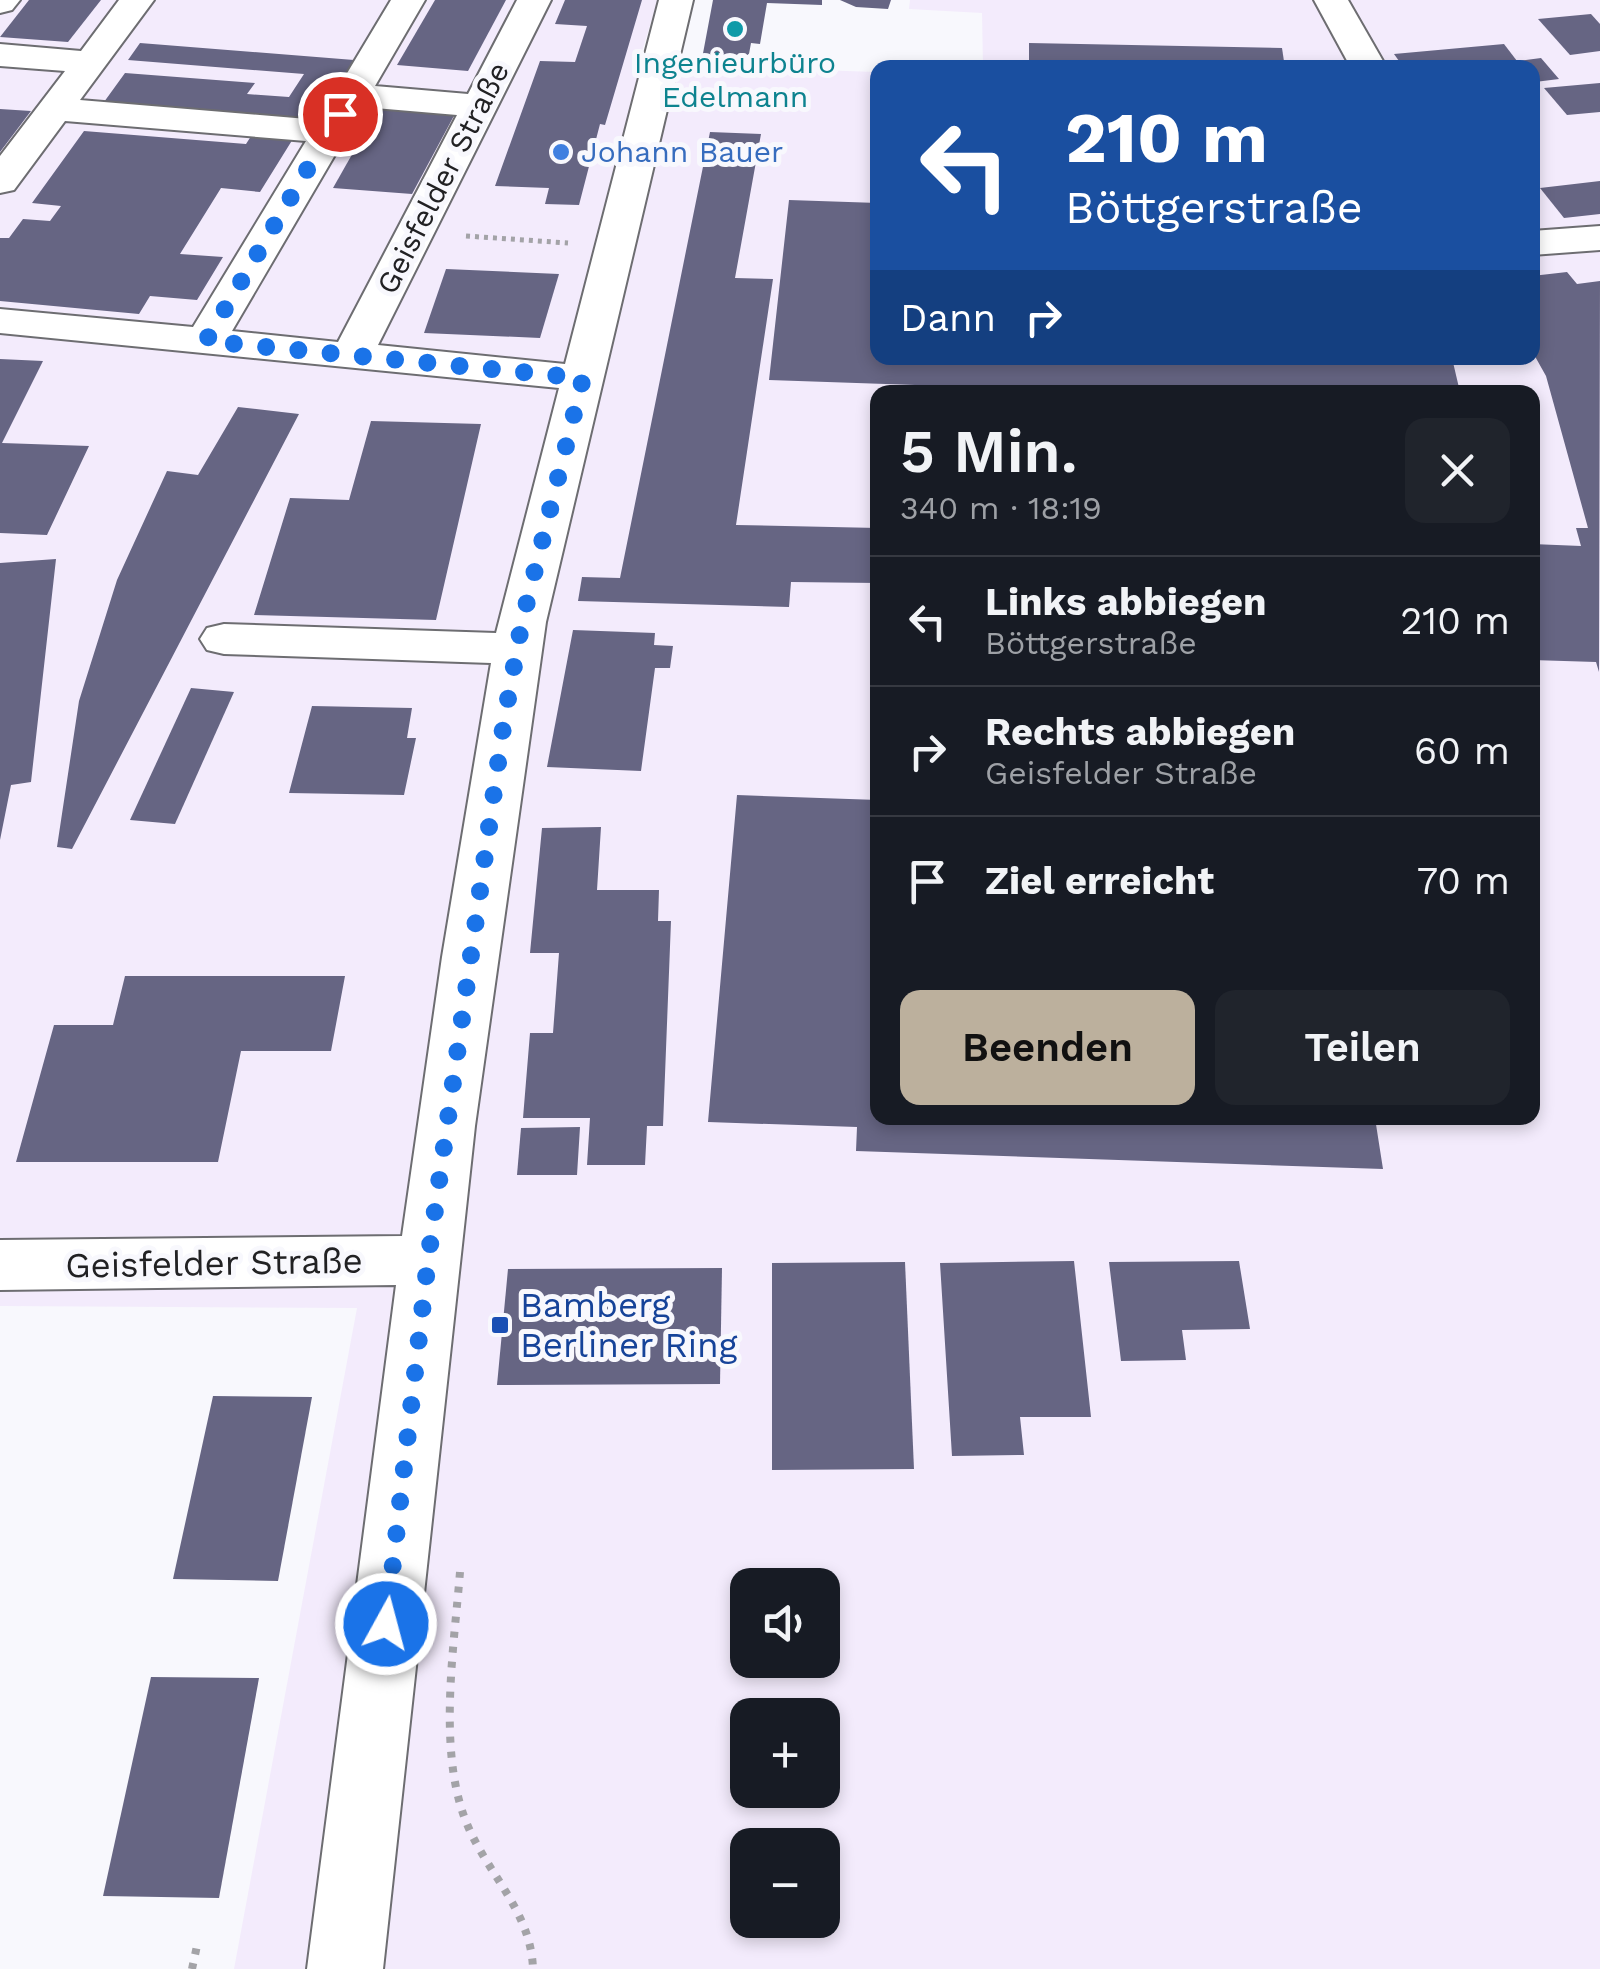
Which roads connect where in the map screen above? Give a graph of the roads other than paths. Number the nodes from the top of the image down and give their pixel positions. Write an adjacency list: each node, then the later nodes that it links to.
1 (137, 0): 8 (street)
2 (408, 0): 9 (street)
3 (534, 0): 10 (street, Geisfelder Straße)
4 (676, 0): 19 (street)
5 (1332, 0): 7 (street)
6 (0, 55): 8 (street)
7 (1365, 60)
8 (90, 62): 11 (street)
9 (351, 96): 10 (street); 12 (street)
10 (480, 106): 18 (street, Geisfelder Straße)
11 (55, 109): 12 (street); 13 (street)
12 (330, 132): 17 (street)
13 (0, 182)
14 (1600, 238): 15 (street)
15 (1540, 242)
16 (0, 321): 17 (street)
17 (206, 341): 18 (street)
18 (352, 355): 19 (street)
19 (583, 378): 21 (street)
20 (224, 639): 21 (street)
21 (517, 650): 22 (street)
22 (428, 1260): 23 (street, Geisfelder Straße); 24 (street)
23 (0, 1266)
24 (345, 1969)

